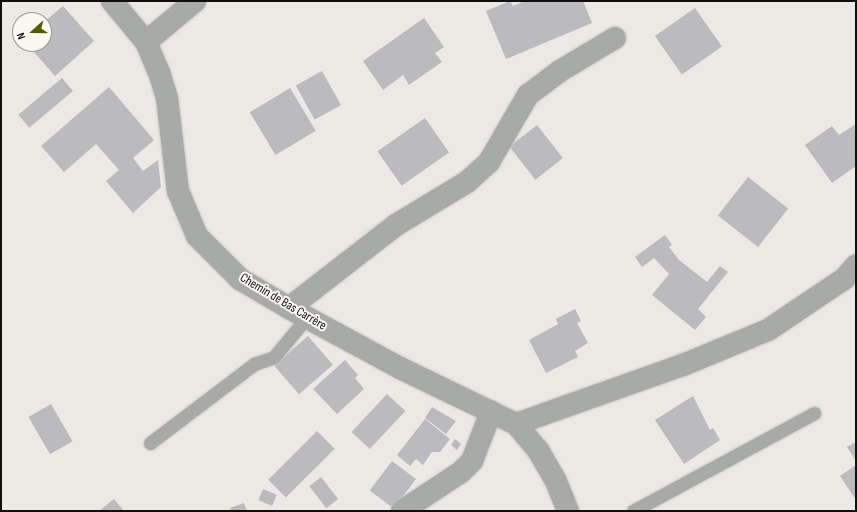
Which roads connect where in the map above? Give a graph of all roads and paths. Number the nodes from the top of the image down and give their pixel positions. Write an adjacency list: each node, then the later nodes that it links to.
1 (112, 1): 4 (street, Chemin de Bas Carrère)
2 (195, 1): 4 (street)
3 (614, 38): 6 (street)
4 (146, 42): 6 (street, Chemin de Bas Carrère)
5 (856, 265): 9 (street)
6 (298, 313): 7 (street, Chemin de Bas Carrère); 10 (lane)
7 (491, 412): 9 (street, Chemin de Bas Carrère); 11 (street)
8 (814, 413): 13 (lane)
9 (516, 424): 12 (street, Chemin de Bas Carrère)
10 (150, 443)
11 (402, 511)
12 (568, 511)
13 (633, 511)

